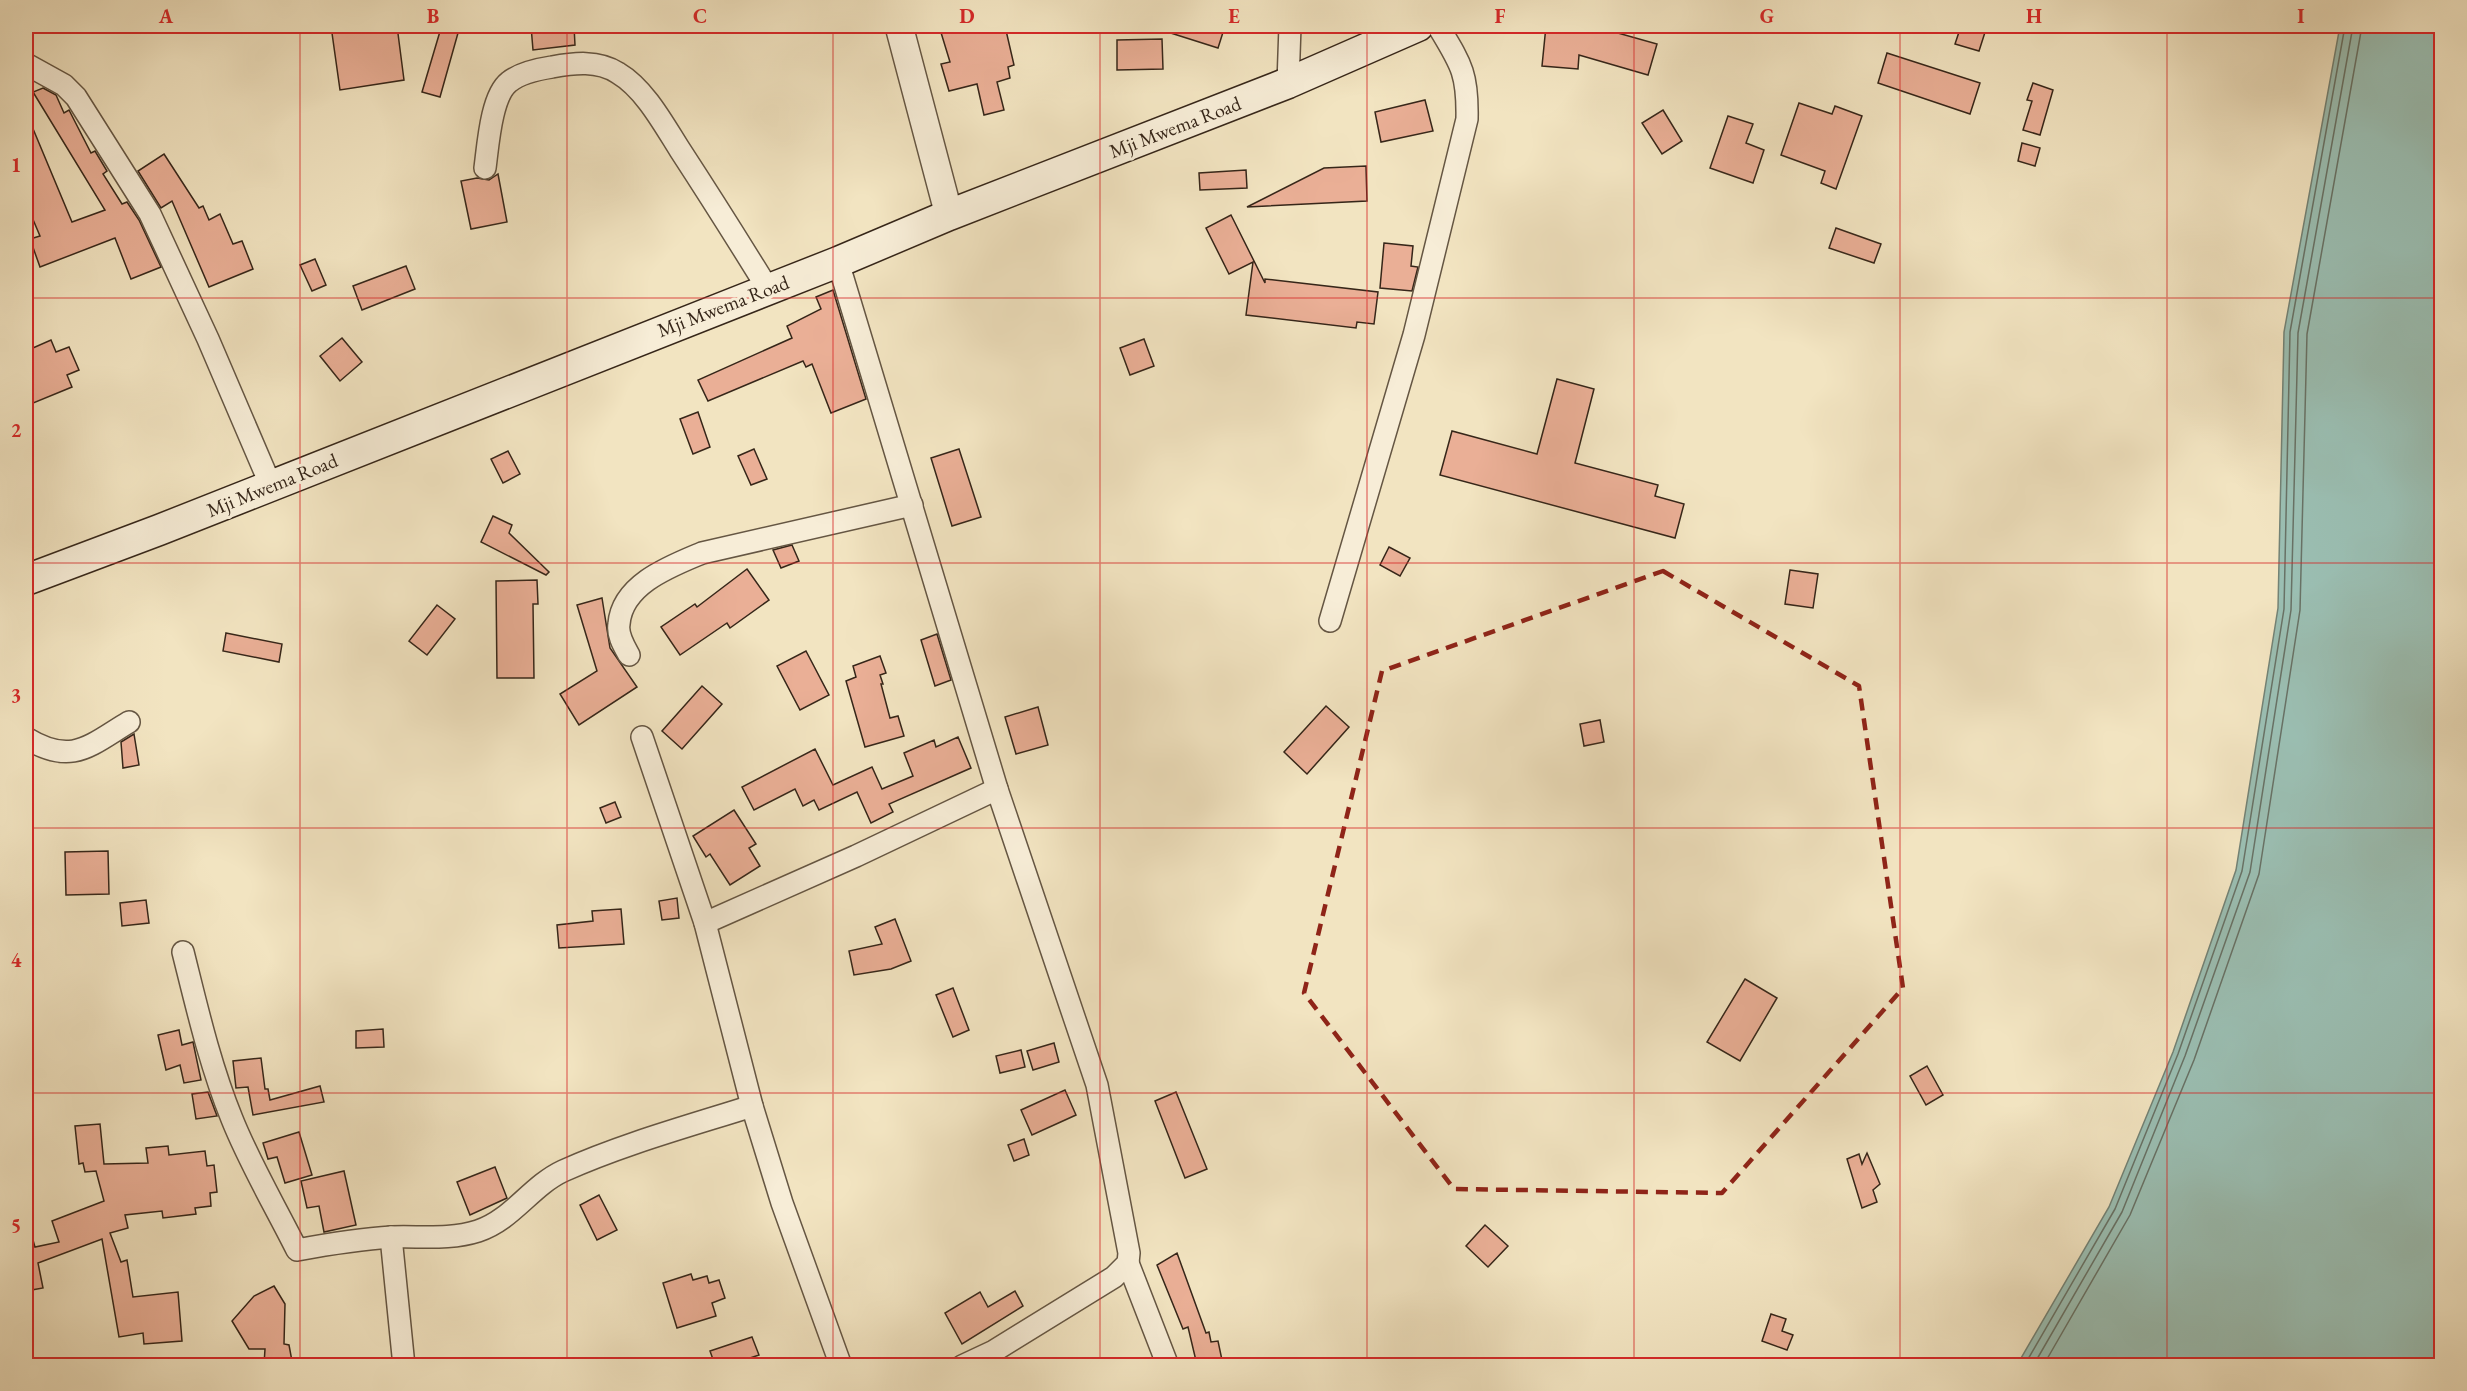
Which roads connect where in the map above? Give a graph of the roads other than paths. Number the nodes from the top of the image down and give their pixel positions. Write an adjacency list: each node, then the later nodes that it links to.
1 (899, 26): 8 (street)
2 (1290, 26): 6 (street)
3 (1418, 26): 6 (main road, Mji Mwema Road)
4 (1438, 26): 14 (street)
5 (26, 64): 11 (street)
6 (1288, 83): 8 (main road, Mji Mwema Road)
7 (485, 168): 10 (street)
8 (950, 215): 9 (main road, Mji Mwema Road)
9 (838, 262): 10 (main road, Mji Mwema Road); 12 (street)
10 (768, 289): 11 (main road, Mji Mwema Road)
11 (271, 486): 13 (main road, Mji Mwema Road)
12 (912, 505): 15 (street); 19 (street)
13 (26, 580)
14 (1330, 621)
15 (628, 655)
16 (129, 722): 18 (street)
17 (642, 737): 20 (street)
18 (26, 738)
19 (997, 789): 20 (street); 24 (street)
20 (705, 923): 22 (street)
21 (183, 952): 23 (street)
22 (752, 1106): 23 (street); 26 (street)
23 (391, 1237): 25 (street)
24 (1128, 1263): 27 (street); 28 (street)
25 (405, 1365)
26 (841, 1365)
27 (962, 1365)
28 (1168, 1365)

